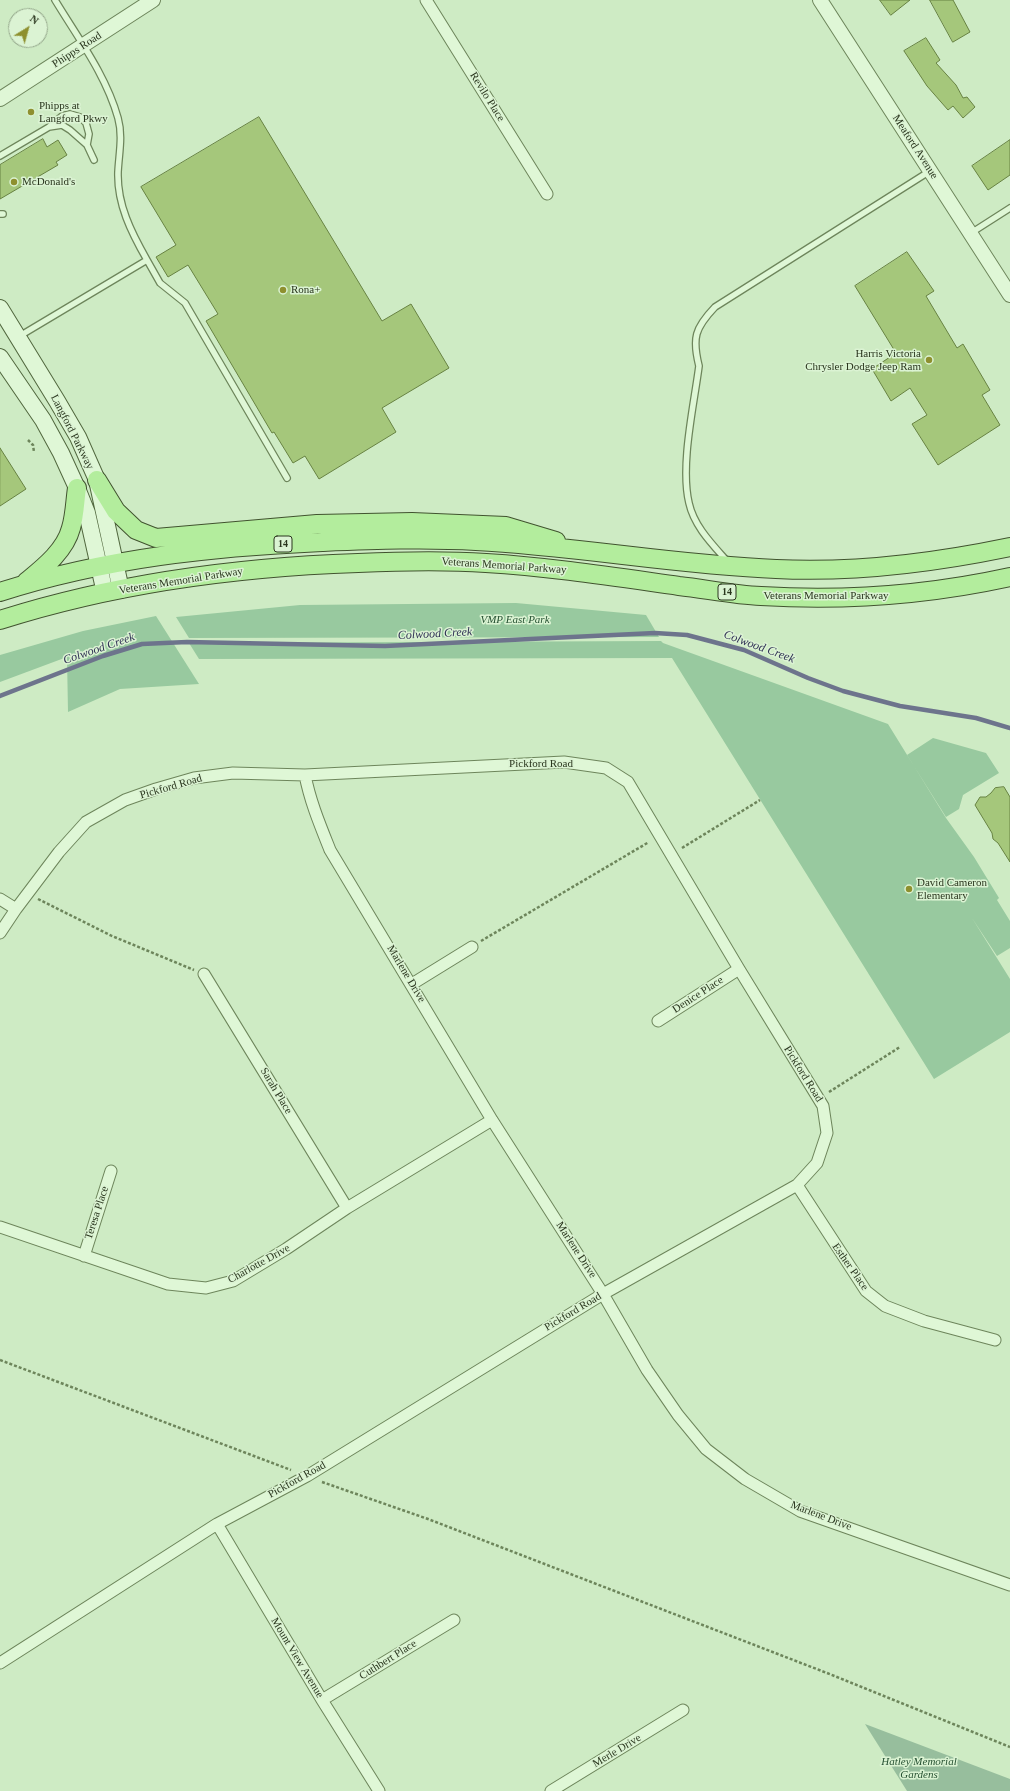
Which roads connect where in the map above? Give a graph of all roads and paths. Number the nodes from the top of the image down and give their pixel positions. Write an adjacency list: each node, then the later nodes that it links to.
1 (56, 0): 5 (lane)
2 (153, 0): 5 (street, Phipps Road)
3 (426, 0): 12 (street, Revilo Place)
4 (820, 0): 11 (street, Meaford Avenue)
5 (84, 46): 6 (street, Phipps Road); 15 (lane)
6 (0, 99)
7 (49, 127): 8 (lane); 8 (lane); 9 (lane)
8 (87, 144): 10 (lane)
9 (0, 156)
10 (94, 160)
11 (930, 171): 14 (street, Meaford Avenue); 29 (lane)
12 (547, 194)
13 (1010, 208): 14 (lane)
14 (970, 233): 16 (street, Meaford Avenue)
15 (147, 260): 18 (lane); 22 (lane)
16 (1010, 295)
17 (0, 308): 18 (main road, Langford Parkway)
18 (18, 337): 23 (main road, Langford Parkway)
19 (0, 357): 24 (main road, Langford Parkway)
20 (28, 440): 21 (path)
21 (34, 452)
22 (287, 478)
23 (97, 480): 27 (main road); 28 (main road, Langford Parkway)
24 (77, 488): 28 (main road, Langford Parkway); 31 (main road)
25 (1010, 548): 29 (main road, Veterans Memorial Parkway / 14)
26 (452, 551): 27 (main road, Veterans Memorial Parkway / 14); 28 (main road, Veterans Memorial Parkway / 14); 30 (main road, Veterans Memorial Parkway / 14); 33 (main road, Veterans Memorial Parkway / 14)
27 (595, 552): 29 (main road, Veterans Memorial Parkway / 14)
28 (107, 564): 31 (main road, Veterans Memorial Parkway / 14); 33 (main road, Langford Parkway)
29 (731, 566)
30 (1010, 577)
31 (24, 584): 32 (main road, Veterans Memorial Parkway / 14)
32 (0, 592)
33 (113, 592): 34 (main road, Veterans Memorial Parkway / 14)
34 (0, 620)
35 (305, 775): 37 (street, Pickford Road); 39 (street, Pickford Road); 46 (street, Marlene Drive)
36 (760, 800): 38 (path)
37 (660, 835): 38 (street, Pickford Road); 43 (path)
38 (672, 855): 44 (street, Pickford Road)
39 (27, 894): 41 (street, Pickford Road); 45 (path)
40 (0, 899): 41 (street)
41 (16, 909): 42 (street, Pickford Road)
42 (0, 933)
43 (472, 947): 46 (street)
44 (739, 969): 47 (street, Denice Place); 49 (street, Pickford Road)
45 (204, 974): 53 (street, Sarah Place)
46 (412, 984): 50 (street, Marlene Drive)
47 (658, 1021)
48 (900, 1047): 49 (path)
49 (819, 1098): 52 (street, Pickford Road)
50 (492, 1120): 53 (street, Charlotte Drive); 56 (street, Marlene Drive)
51 (111, 1171): 55 (street, Teresa Place)
52 (797, 1185): 56 (street, Pickford Road); 57 (street, Esther Place)
53 (347, 1208): 55 (street, Charlotte Drive)
54 (0, 1227): 55 (street, Charlotte Drive)
55 (84, 1256)
56 (603, 1294): 61 (street, Pickford Road); 62 (street, Marlene Drive)
57 (995, 1340)
58 (0, 1360): 59 (path)
59 (291, 1470)
60 (316, 1480): 67 (path)
61 (217, 1524): 64 (street, Pickford Road); 65 (street, Mount View Avenue)
62 (1010, 1585)
63 (454, 1620): 65 (street, Cuthbert Place)
64 (0, 1663)
65 (322, 1700): 68 (street, Mount View Avenue)
66 (683, 1710): 69 (street, Merle Drive)
67 (1010, 1747)
68 (379, 1791)
69 (551, 1791)

